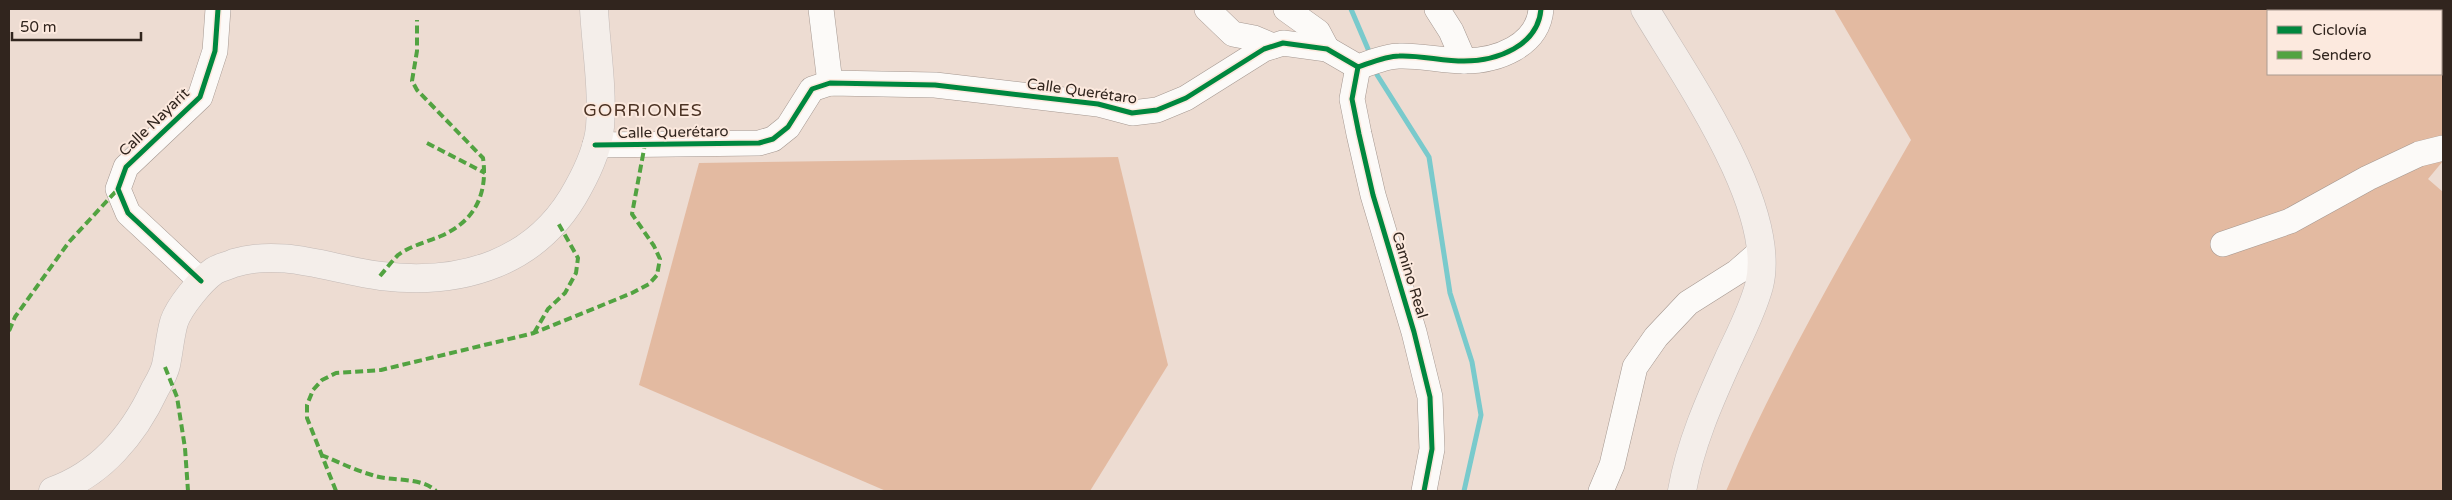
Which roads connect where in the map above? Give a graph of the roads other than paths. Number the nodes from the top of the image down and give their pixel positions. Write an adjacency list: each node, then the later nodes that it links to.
1 (218, 9): 18 (street, Calle Nayarit)
2 (594, 9): 14 (main road)
3 (1207, 9): 9 (street)
4 (1286, 9): 10 (street)
5 (1437, 9): 11 (street)
6 (1541, 9): 11 (street)
7 (1645, 9): 17 (main road)
8 (824, 10): 13 (street)
9 (1274, 46): 10 (street, Calle Querétaro); 13 (street, Calle Querétaro)
10 (1327, 49): 12 (street, Calle Querétaro)
11 (1464, 61): 12 (street)
12 (1358, 67): 20 (street, Camino Real)
13 (830, 83): 14 (street, Calle Querétaro)
14 (595, 145): 18 (main road)
15 (2443, 148): 16 (street)
16 (2223, 244)
17 (1761, 252): 21 (street); 22 (main road)
18 (201, 282): 19 (main road)
19 (53, 491)
20 (1424, 491)
21 (1601, 491)
22 (1682, 491)

